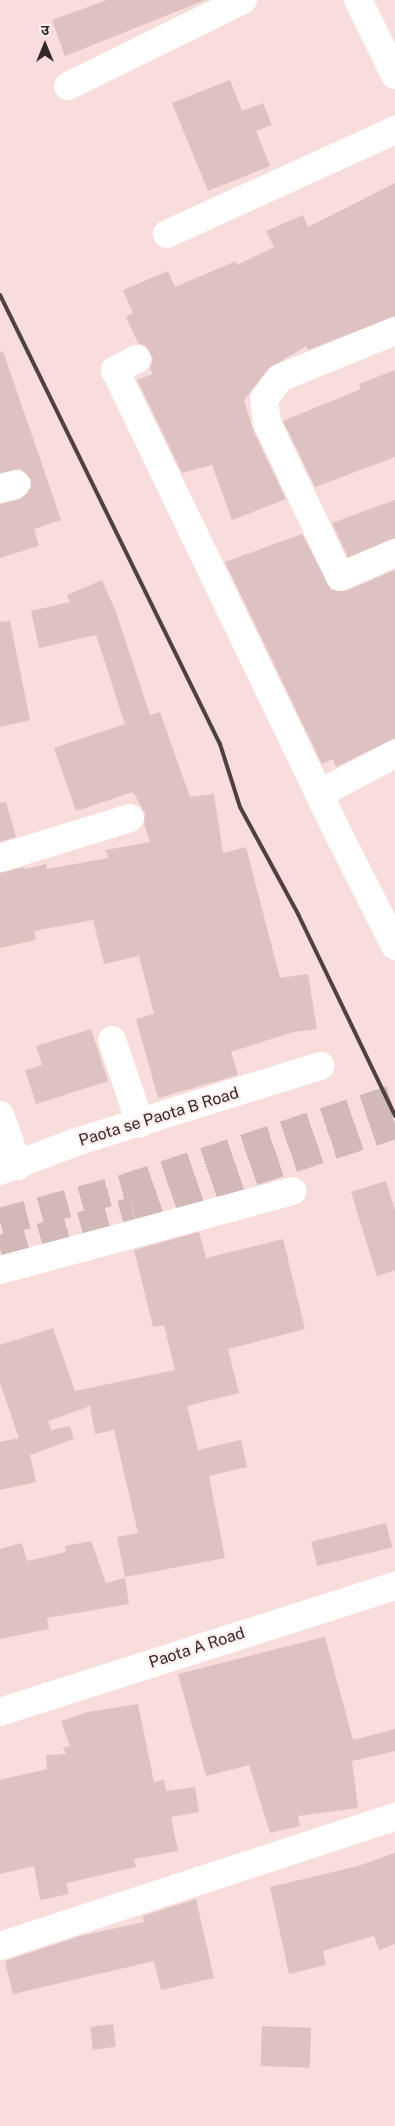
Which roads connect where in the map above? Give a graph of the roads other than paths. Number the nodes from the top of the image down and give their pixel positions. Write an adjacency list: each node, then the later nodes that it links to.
1 (243, 0): 4 (street)
2 (358, 0): 3 (street)
3 (395, 75)
4 (68, 86)
5 (395, 130): 6 (street)
6 (166, 234)
7 (395, 331): 9 (street)
8 (137, 359): 11 (street)
9 (395, 553)
10 (395, 754): 11 (street)
11 (319, 794): 14 (street)
12 (130, 818): 13 (street)
13 (0, 858)
14 (395, 946)
15 (112, 1040): 18 (street)
16 (320, 1066): 18 (street, Paota se Paota B Road)
17 (0, 1115): 19 (street)
18 (140, 1124): 19 (street, Paota se Paota B Road)
19 (9, 1168)
20 (293, 1190): 21 (street)
21 (0, 1270)
22 (395, 1586): 23 (street, Paota A Road)
23 (0, 1712)
24 (395, 1817): 25 (street)
25 (0, 1946)

